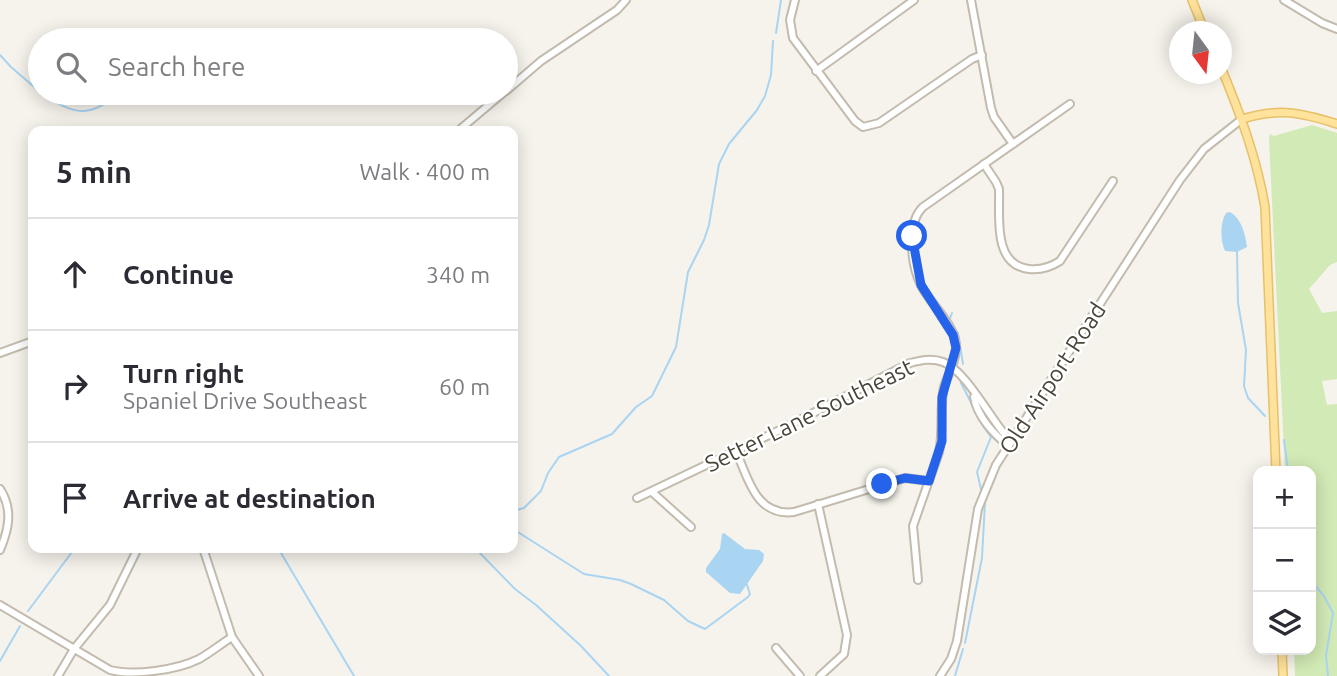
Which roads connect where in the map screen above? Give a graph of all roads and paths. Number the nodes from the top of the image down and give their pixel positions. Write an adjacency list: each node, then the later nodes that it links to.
1 (626, 0): 11 (street)
2 (795, 0): 10 (street)
3 (914, 0): 10 (street)
4 (971, 0): 9 (street)
5 (1192, 0): 7 (main road)
6 (1284, 0): 8 (street)
7 (1201, 21)
8 (1337, 29)
9 (982, 55): 10 (street); 18 (street)
10 (816, 71)
11 (518, 81)
12 (1227, 84): 15 (main road)
13 (1070, 104): 18 (street)
14 (489, 105): 17 (street)
15 (1242, 119): 16 (main road); 24 (street, Old Airport Road); 26 (main road)
16 (1337, 124)
17 (464, 126)
18 (1013, 144): 19 (street)
19 (984, 164): 20 (street); 23 (street)
20 (1113, 181)
21 (28, 345): 22 (street)
22 (0, 353)
23 (952, 367): 24 (street); 25 (street, Setter Lane Southeast); 27 (street)
24 (1010, 444): 46 (street, Old Airport Road)
25 (736, 451): 29 (street, Setter Lane Southeast); 31 (street)
26 (1276, 466)
27 (929, 481): 31 (street); 36 (street)
28 (0, 489): 33 (street)
29 (652, 492): 30 (street, Setter Lane Southeast); 32 (street)
30 (637, 498)
31 (818, 504): 45 (street)
32 (691, 527)
33 (0, 550)
34 (136, 553): 40 (street)
35 (205, 553): 38 (street)
36 (918, 580)
37 (0, 605): 40 (street)
38 (232, 637): 40 (street); 43 (street)
39 (776, 648): 44 (street)
40 (74, 649): 42 (street)
41 (1282, 655): 47 (main road)
42 (58, 676)
43 (259, 676)
44 (800, 676)
45 (820, 676)
46 (940, 676)
47 (1283, 676)

